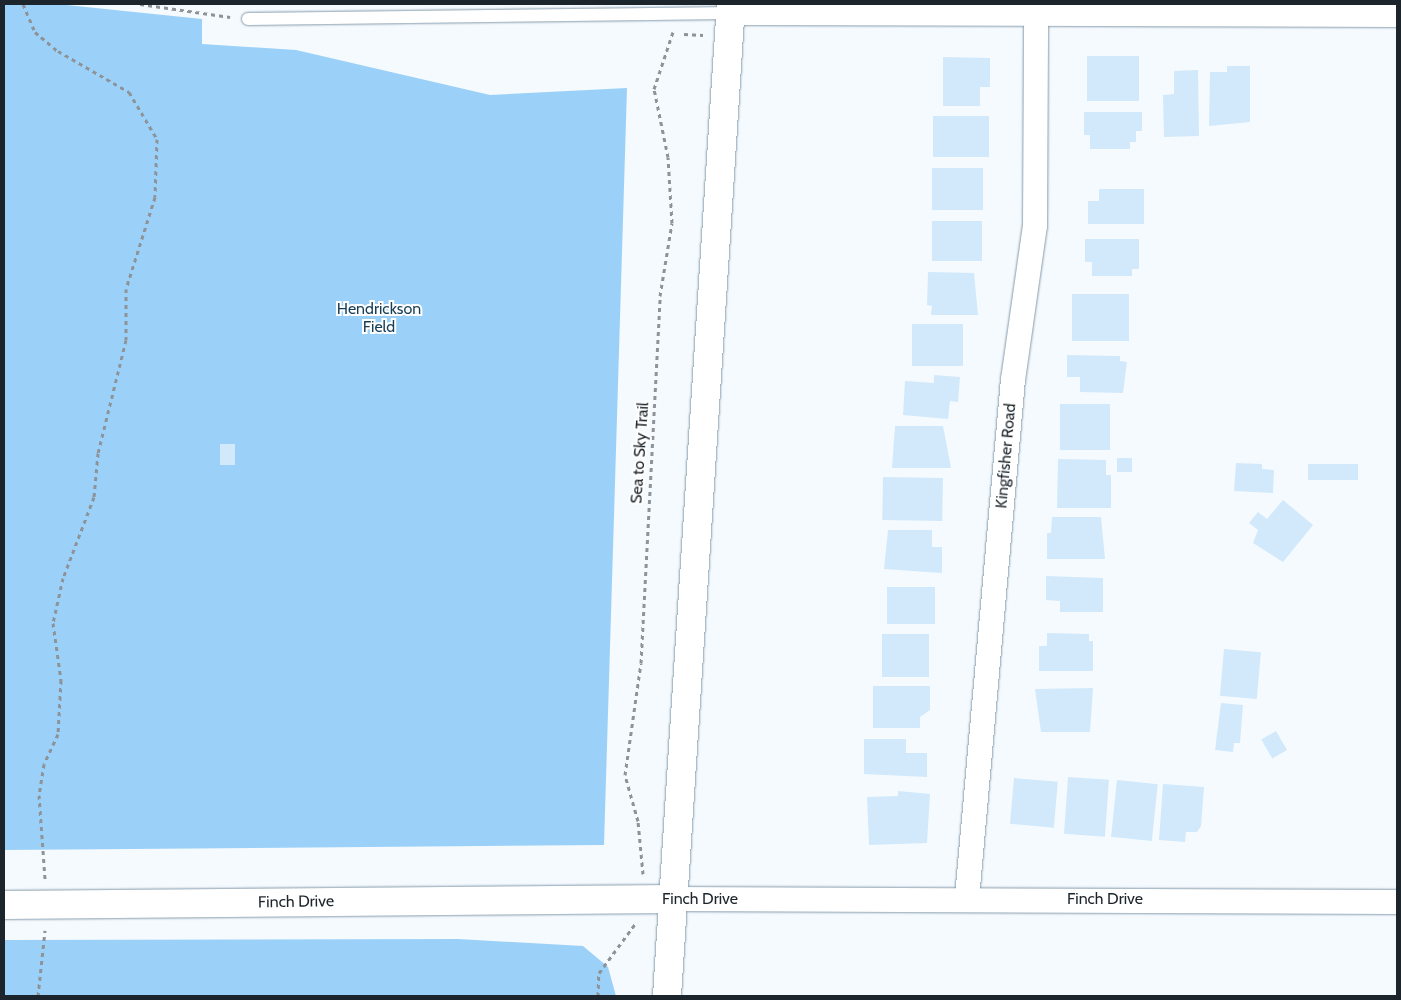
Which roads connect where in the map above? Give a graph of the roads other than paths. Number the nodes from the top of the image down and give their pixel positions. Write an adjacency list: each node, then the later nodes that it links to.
1 (1397, 4): 4 (street)
2 (731, 8): 3 (street); 5 (lane); 7 (street)
3 (1036, 15): 4 (street); 6 (street, Kingfisher Road)
4 (1397, 15)
5 (248, 19)
6 (967, 898): 7 (street, Finch Drive); 8 (street, Finch Drive)
7 (675, 899): 9 (street, Finch Drive); 10 (street)
8 (1397, 902)
9 (4, 905)
10 (667, 996)

